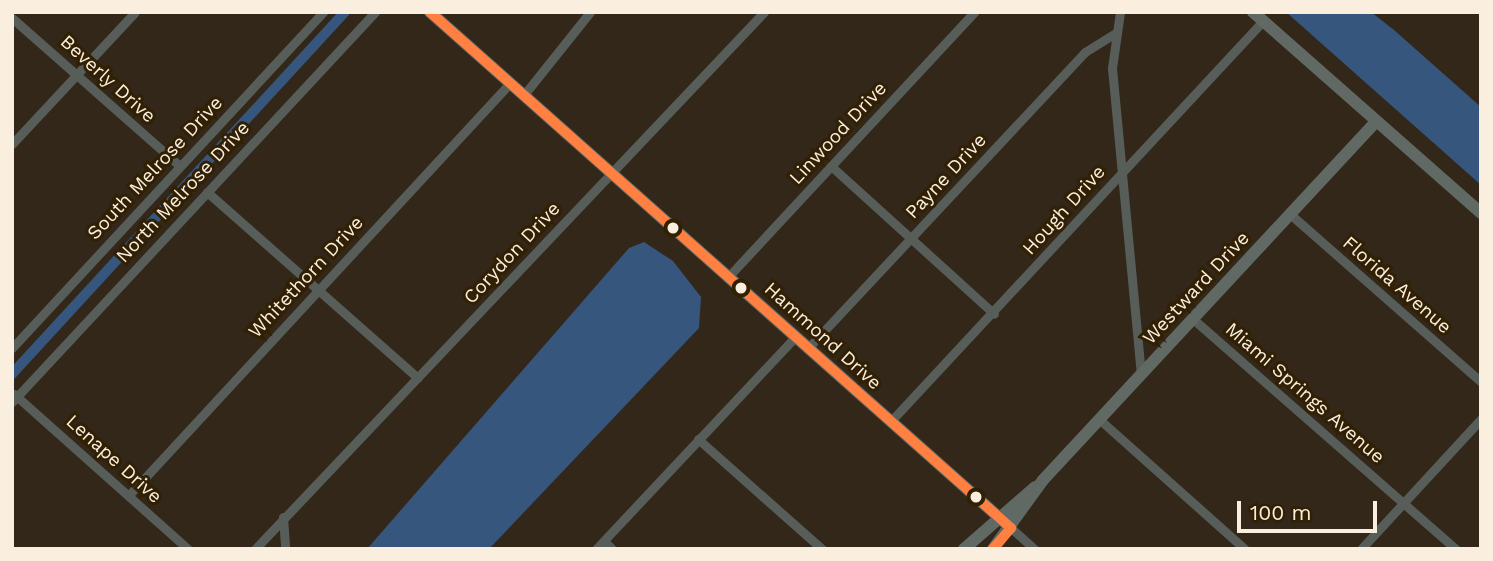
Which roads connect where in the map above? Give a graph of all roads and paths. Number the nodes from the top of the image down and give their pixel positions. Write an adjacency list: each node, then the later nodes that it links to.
1 (135, 12): 13 (street)
2 (323, 12): 18 (street, South Melrose Drive)
3 (375, 12): 22 (street, North Melrose Drive)
4 (430, 12): 14 (street, Hammond Drive)
5 (590, 12): 15 (street)
6 (764, 12): 21 (street, Corydon Drive)
7 (974, 12): 19 (street, Linwood Drive)
8 (1120, 12): 12 (street)
9 (1253, 12): 11 (street)
10 (12, 18): 13 (street, Beverly Drive)
11 (1263, 22): 16 (street); 20 (street, Hough Drive)
12 (1114, 34): 20 (street); 25 (street, Payne Drive)
13 (76, 75): 17 (street); 18 (street, Beverly Drive)
14 (509, 84): 15 (street, Hammond Drive); 27 (street, Whitethorn Drive)
15 (523, 96): 21 (street, Hammond Drive)
16 (1376, 122): 23 (street); 24 (street, Westward Drive)
17 (12, 145)
18 (180, 166): 31 (street, South Melrose Drive)
19 (831, 166): 25 (street); 26 (street, Linwood Drive)
20 (1121, 172): 28 (street, Hough Drive); 33 (street)
21 (612, 174): 26 (street, Hammond Drive); 34 (street, Corydon Drive)
22 (207, 192): 27 (street); 36 (street, North Melrose Drive)
23 (1481, 213)
24 (1290, 214): 29 (street, Westward Drive); 35 (street, Florida Avenue)
25 (911, 238): 28 (street); 32 (street, Payne Drive)
26 (728, 277): 30 (street, Hammond Drive)
27 (318, 288): 34 (street); 42 (street, Whitethorn Drive)
28 (994, 314): 39 (street, Hough Drive)
29 (1193, 319): 33 (street, Westward Drive); 43 (street, Miami Springs Avenue)
30 (795, 337): 32 (street, Hammond Drive); 40 (street)
31 (12, 348)
32 (808, 348): 39 (street, Hammond Drive)
33 (1141, 375): 38 (street, Westward Drive)
34 (418, 378): 45 (street, Corydon Drive)
35 (1481, 382)
36 (14, 397): 42 (street, Lenape Drive)
37 (1481, 419): 43 (street)
38 (1100, 420): 41 (street, Westward Drive); 57 (street)
39 (891, 421): 44 (street, Hammond Drive)
40 (698, 439): 47 (street); 53 (street)
41 (1043, 480): 44 (street, Westward Drive); 46 (street, Westward Drive)
42 (129, 495): 48 (street, Lenape Drive)
43 (1404, 503): 58 (street); 59 (street, Miami Springs Avenue)
44 (997, 515): 46 (street, Hammond Drive); 54 (street, Westward Drive)
45 (283, 517): 49 (street, Corydon Drive); 50 (street)
46 (1011, 528): 55 (street, Westward Drive); 56 (street, Hammond Drive)
47 (604, 541): 51 (street); 52 (street)
48 (188, 549)
49 (255, 549)
50 (285, 549)
51 (596, 549)
52 (612, 549)
53 (822, 549)
54 (964, 549)
55 (993, 549)
56 (1034, 549)
57 (1245, 549)
58 (1361, 549)
59 (1456, 549)

